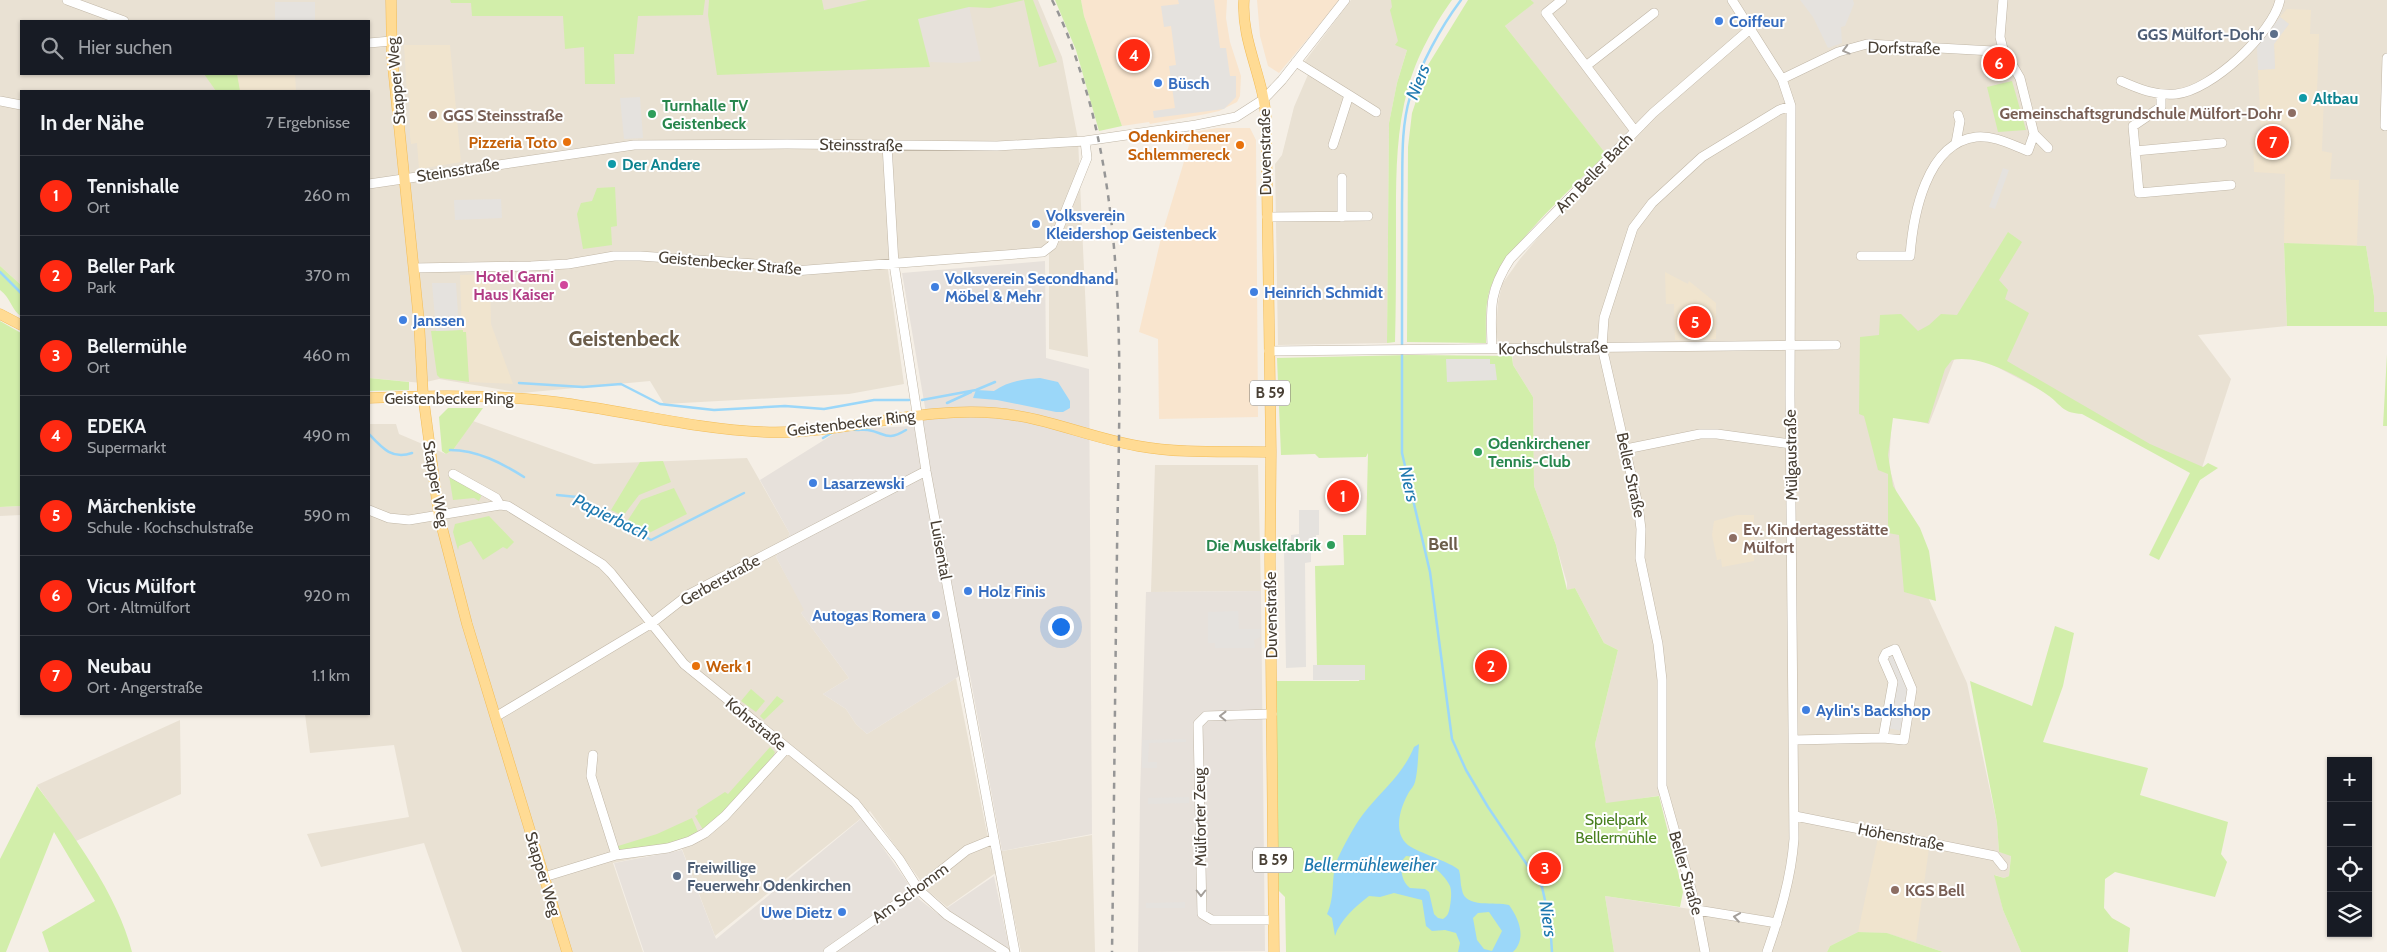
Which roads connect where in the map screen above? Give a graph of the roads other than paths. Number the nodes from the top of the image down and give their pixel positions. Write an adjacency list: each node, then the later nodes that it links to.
1 (67, 0): 10 (street)
2 (391, 0): 12 (main road, Stapper Weg)
3 (1244, 0): 22 (main road, Duvenstraße / B 59)
4 (1345, 0): 16 (street, Steinsstraße)
5 (1562, 0): 17 (street)
6 (1732, 0): 11 (street, Mülgaustraße)
7 (2003, 0): 14 (street)
8 (2280, 0): 20 (street)
9 (1654, 12): 17 (street)
10 (121, 20)
11 (1750, 29): 18 (street, Mülgaustraße); 29 (street, Am Beller Bach)
12 (392, 41): 13 (street); 39 (main road, Stapper Weg)
13 (370, 43)
14 (2003, 49): 18 (street, Dorfstraße, one-way to 18); 30 (street)
15 (2387, 58): 28 (street)
16 (1296, 62): 21 (street); 22 (street, Steinsstraße)
17 (1586, 66): 29 (street)
18 (1782, 80): 25 (street, Mülgaustraße)
19 (2122, 81): 20 (street)
20 (2161, 94): 37 (street)
21 (1349, 95): 26 (street); 35 (street)
22 (1264, 99): 31 (street, Steinsstraße); 43 (main road, Duvenstraße / B 59)
23 (0, 100): 24 (street)
24 (20, 105)
25 (1790, 106): 50 (street, Mülgaustraße); 52 (street, Beller Straße)
26 (1376, 112)
27 (1958, 115): 33 (street)
28 (2385, 126)
29 (1634, 131): 53 (street, Am Beller Bach)
30 (2034, 134): 33 (street); 36 (street)
31 (1085, 141): 34 (street, Steinsstraße); 46 (street, Geistenbecker Straße)
32 (2222, 142): 37 (street)
33 (1956, 143): 45 (street)
34 (887, 145): 39 (street, Steinsstraße); 46 (street, Luisental)
35 (1333, 145)
36 (2048, 148)
37 (2135, 151): 41 (street)
38 (1342, 178): 44 (street)
39 (404, 179): 40 (street, Steinsstraße); 47 (main road, Stapper Weg)
40 (370, 184)
41 (2231, 185)
42 (1368, 216): 44 (street, Duvenstraße)
43 (1267, 217): 44 (street, Duvenstraße); 54 (main road, Duvenstraße / B 59)
44 (1342, 217)
45 (1861, 256)
46 (894, 264): 47 (street, Geistenbecker Straße); 57 (street, Luisental)
47 (414, 268): 55 (main road, Stapper Weg)
48 (0, 314): 49 (main road)
49 (20, 324)
50 (1790, 345): 51 (street, Kochschulstraße); 52 (street, Kochschulstraße); 58 (street, Mülgaustraße)
51 (1836, 345)
52 (1602, 347): 53 (street, Kochschulstraße); 59 (street, Beller Straße)
53 (1492, 348): 54 (street, Kochschulstraße)
54 (1269, 352): 60 (main road, Duvenstraße / B 59)
55 (423, 396): 56 (main road, Geistenbecker Ring); 57 (main road, Geistenbecker Ring); 65 (main road, Stapper Weg)
56 (370, 398)
57 (918, 415): 60 (main road, Geistenbecker Ring); 61 (street, Luisental)
58 (1792, 444): 59 (street); 70 (street, Mülgaustraße)
59 (1626, 448): 79 (street, Beller Straße)
60 (1271, 452): 67 (main road, Duvenstraße / B 59)
61 (926, 471): 66 (street, Gerberstraße); 74 (street, Luisental)
62 (453, 474): 63 (street, Kohrstraße)
63 (500, 505): 65 (street); 66 (street, Kohrstraße)
64 (370, 510): 65 (street)
65 (439, 516): 68 (main road, Stapper Weg)
66 (652, 623): 68 (street, Gerberstraße); 71 (street, Kohrstraße)
67 (1272, 714): 80 (main road, Duvenstraße / B 59); 80 (street, Mülforter Zeug, one-way to 80)
68 (497, 716): 77 (main road, Stapper Weg)
69 (1883, 738): 69 (street); 70 (street)
70 (1794, 740): 73 (street, Mülgaustraße)
71 (787, 748): 75 (street); 78 (street, Kohrstraße)
72 (592, 755): 75 (street)
73 (1795, 816): 76 (street, Höhenstraße); 81 (street, Mülgaustraße)
74 (994, 838): 78 (street, Am Schomm); 85 (street, Luisental)
75 (616, 855): 77 (street)
76 (2003, 866)
77 (544, 877): 82 (main road, Stapper Weg)
78 (918, 889): 83 (street, Am Schomm); 84 (street, Kohrstraße)
79 (1697, 910): 81 (street, one-way to 79); 87 (street, Beller Straße)
80 (1273, 920): 86 (main road, Duvenstraße / B 59)
81 (1777, 923): 88 (street, Mülgaustraße)
82 (567, 952)
83 (828, 952)
84 (1005, 952)
85 (1015, 952)
86 (1274, 952)
87 (1705, 952)
88 (1767, 952)

